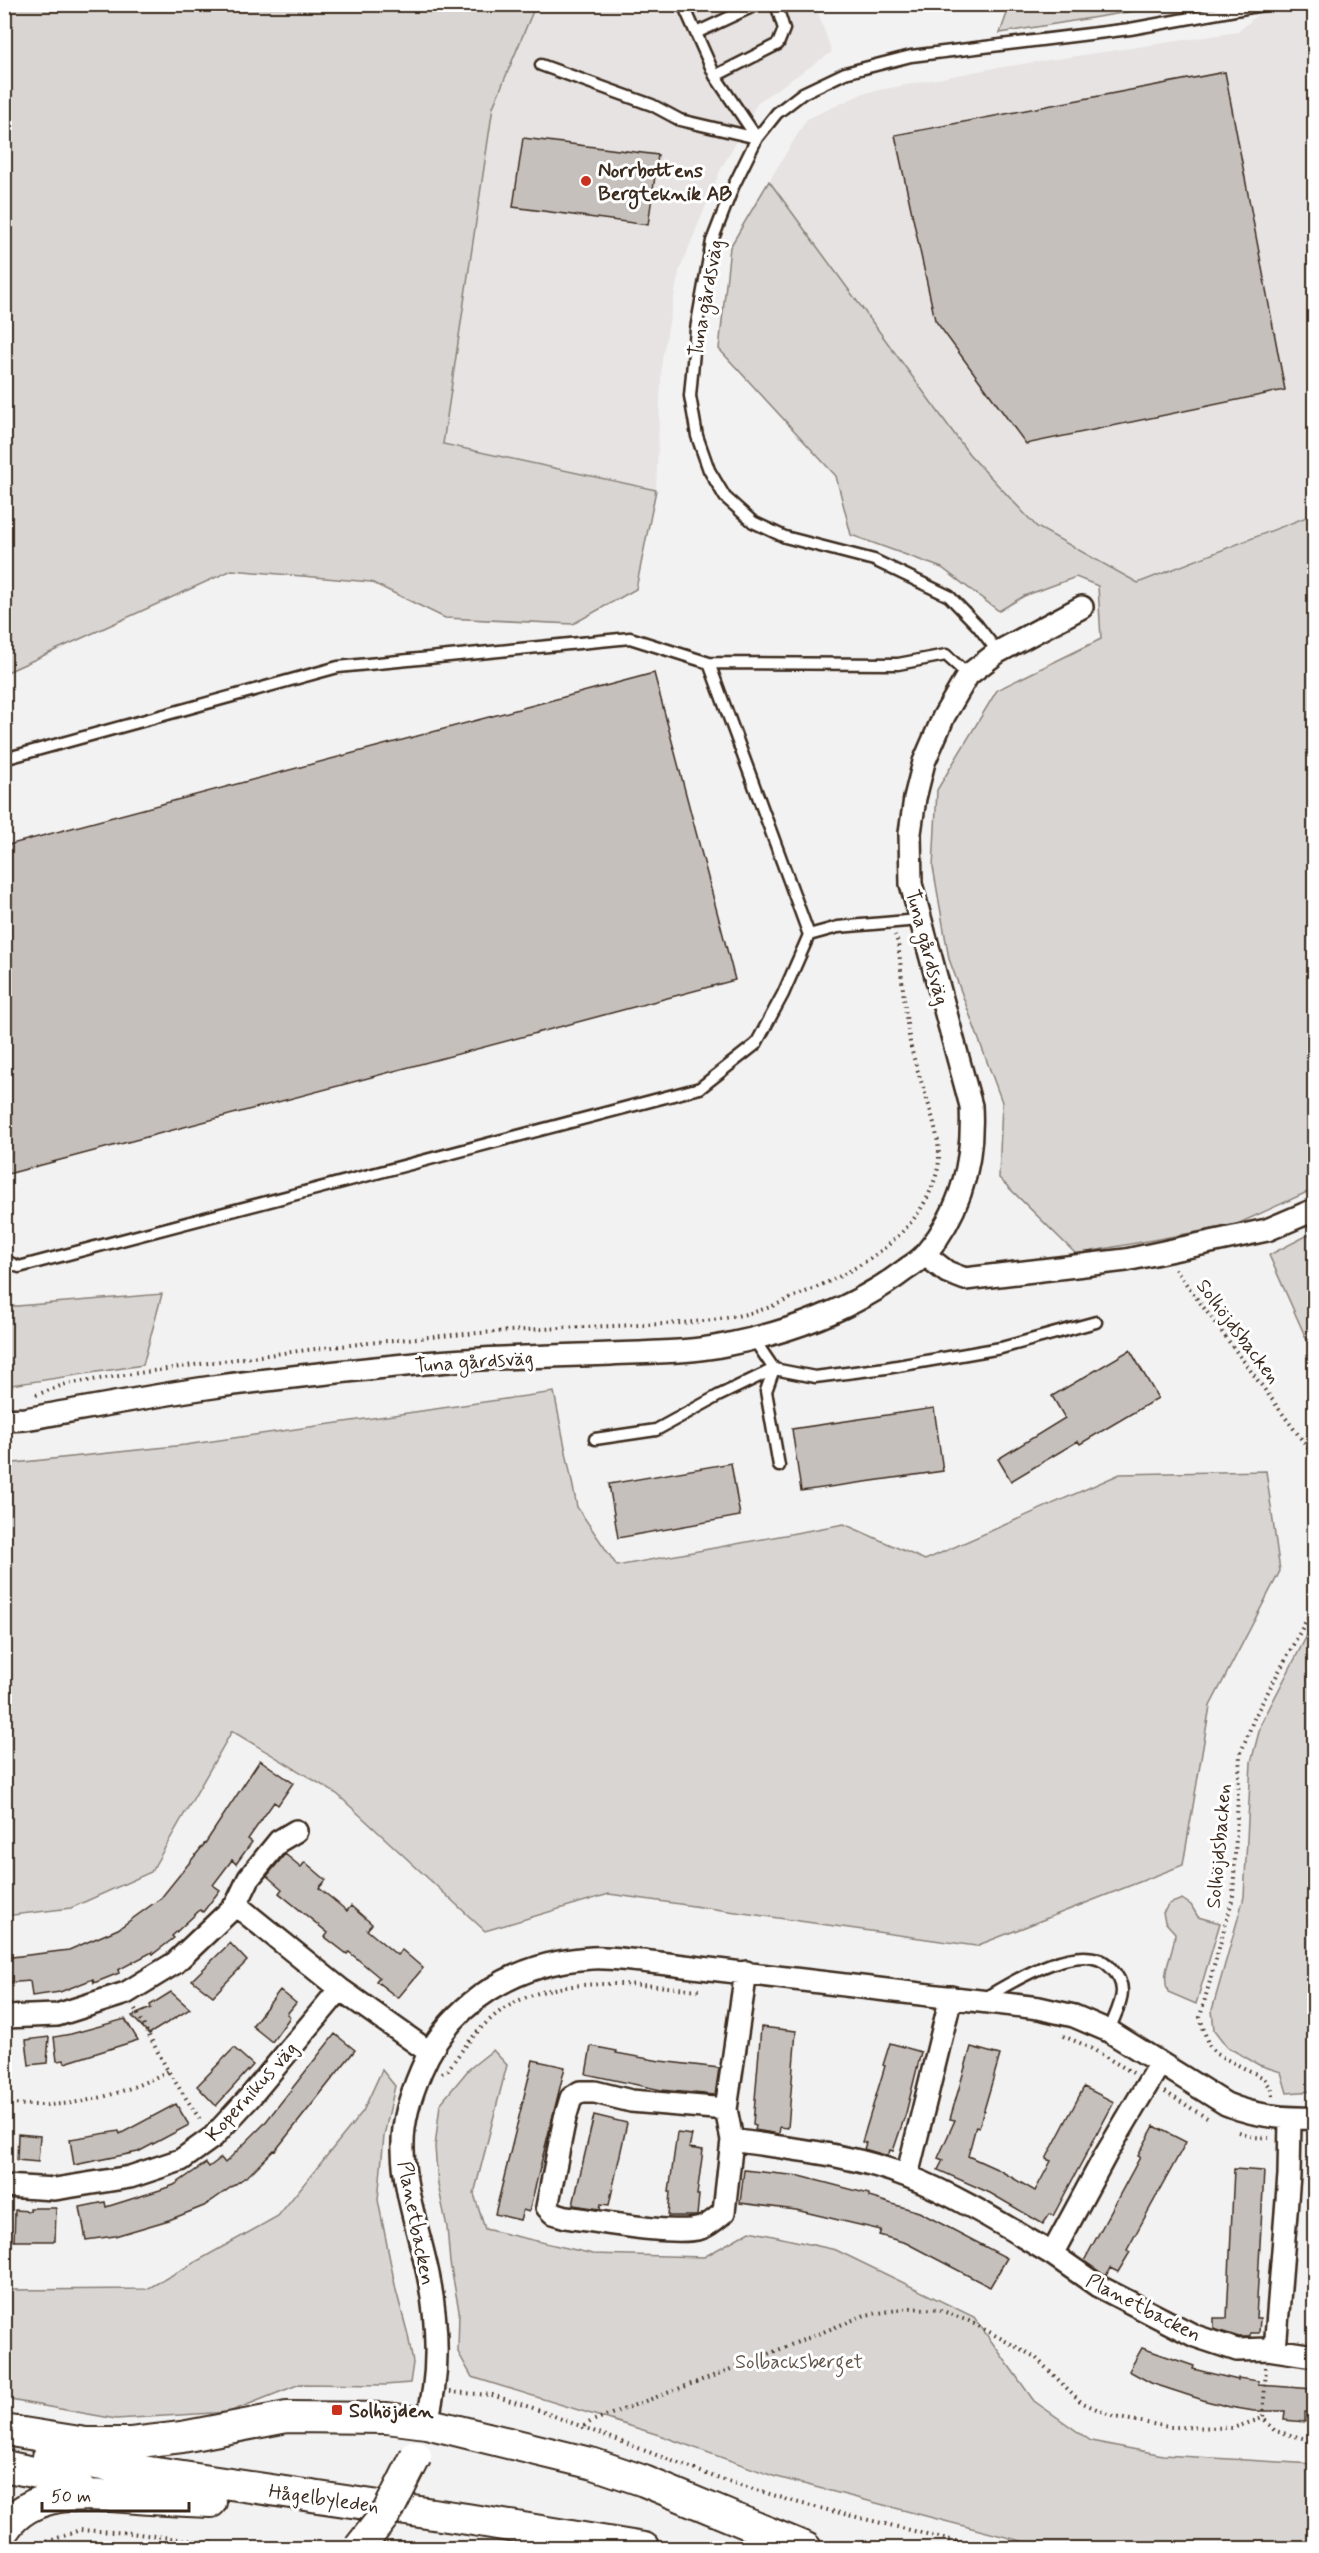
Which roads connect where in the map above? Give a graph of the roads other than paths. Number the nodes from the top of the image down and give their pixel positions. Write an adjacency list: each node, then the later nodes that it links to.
1 (683, 4): 5 (lane)
2 (758, 4): 5 (lane)
3 (776, 4): 7 (lane)
4 (1268, 4): 8 (lane, Tuna gårdsväg)
5 (696, 33): 7 (lane)
6 (541, 65): 8 (lane)
7 (715, 76): 8 (lane)
8 (757, 138): 10 (lane, Tuna gårdsväg)
9 (1082, 607): 10 (street, Tuna gårdsväg)
10 (998, 652): 12 (street, Tuna gårdsväg)
11 (708, 663): 12 (lane); 13 (lane); 15 (lane)
12 (968, 675): 14 (street, Tuna gårdsväg)
13 (4, 759)
14 (919, 920): 15 (lane); 17 (street, Tuna gårdsväg)
15 (809, 935): 18 (lane)
16 (1314, 1210): 17 (street)
17 (925, 1255): 20 (street, Tuna gårdsväg)
18 (4, 1260)
19 (1096, 1322): 21 (lane)
20 (753, 1338): 21 (lane); 22 (street, Tuna gårdsväg)
21 (774, 1369): 23 (lane); 24 (lane)
22 (4, 1420)
23 (595, 1439)
24 (779, 1466)
25 (296, 1831): 26 (street)
26 (236, 1905): 28 (street); 31 (street)
27 (746, 1972): 29 (street, Planetbacken); 33 (street, Planetbacken); 35 (street)
28 (339, 1989): 33 (street); 40 (street, Kopernikus väg)
29 (951, 1997): 30 (street, Planetbacken); 39 (street)
30 (980, 2001): 32 (street, Planetbacken); 32 (lane)
31 (4, 2017)
32 (1109, 2031): 34 (street, Planetbacken)
33 (429, 2052): 44 (street, Planetbacken)
34 (1160, 2063): 36 (street, Planetbacken); 41 (street)
35 (726, 2109): 38 (street); 38 (street)
36 (1280, 2117): 37 (street, Planetbacken); 42 (street)
37 (1314, 2118)
38 (732, 2140): 39 (street, Planetbacken)
39 (908, 2176): 41 (street, Planetbacken)
40 (4, 2186)
41 (1052, 2254): 42 (street, Planetbacken)
42 (1272, 2349): 43 (street, Planetbacken)
43 (1314, 2356)
44 (426, 2423): 45 (main road); 50 (main road, bridge); 53 (main road)
45 (4, 2430)
46 (4, 2447): 52 (main road, Hågelbyleden)
47 (4, 2466): 48 (main road, Hågelbyleden)
48 (211, 2502): 49 (main road); 51 (main road, Hågelbyleden)
49 (7, 2523)
50 (359, 2548)
51 (533, 2548)
52 (644, 2548)
53 (806, 2548)

